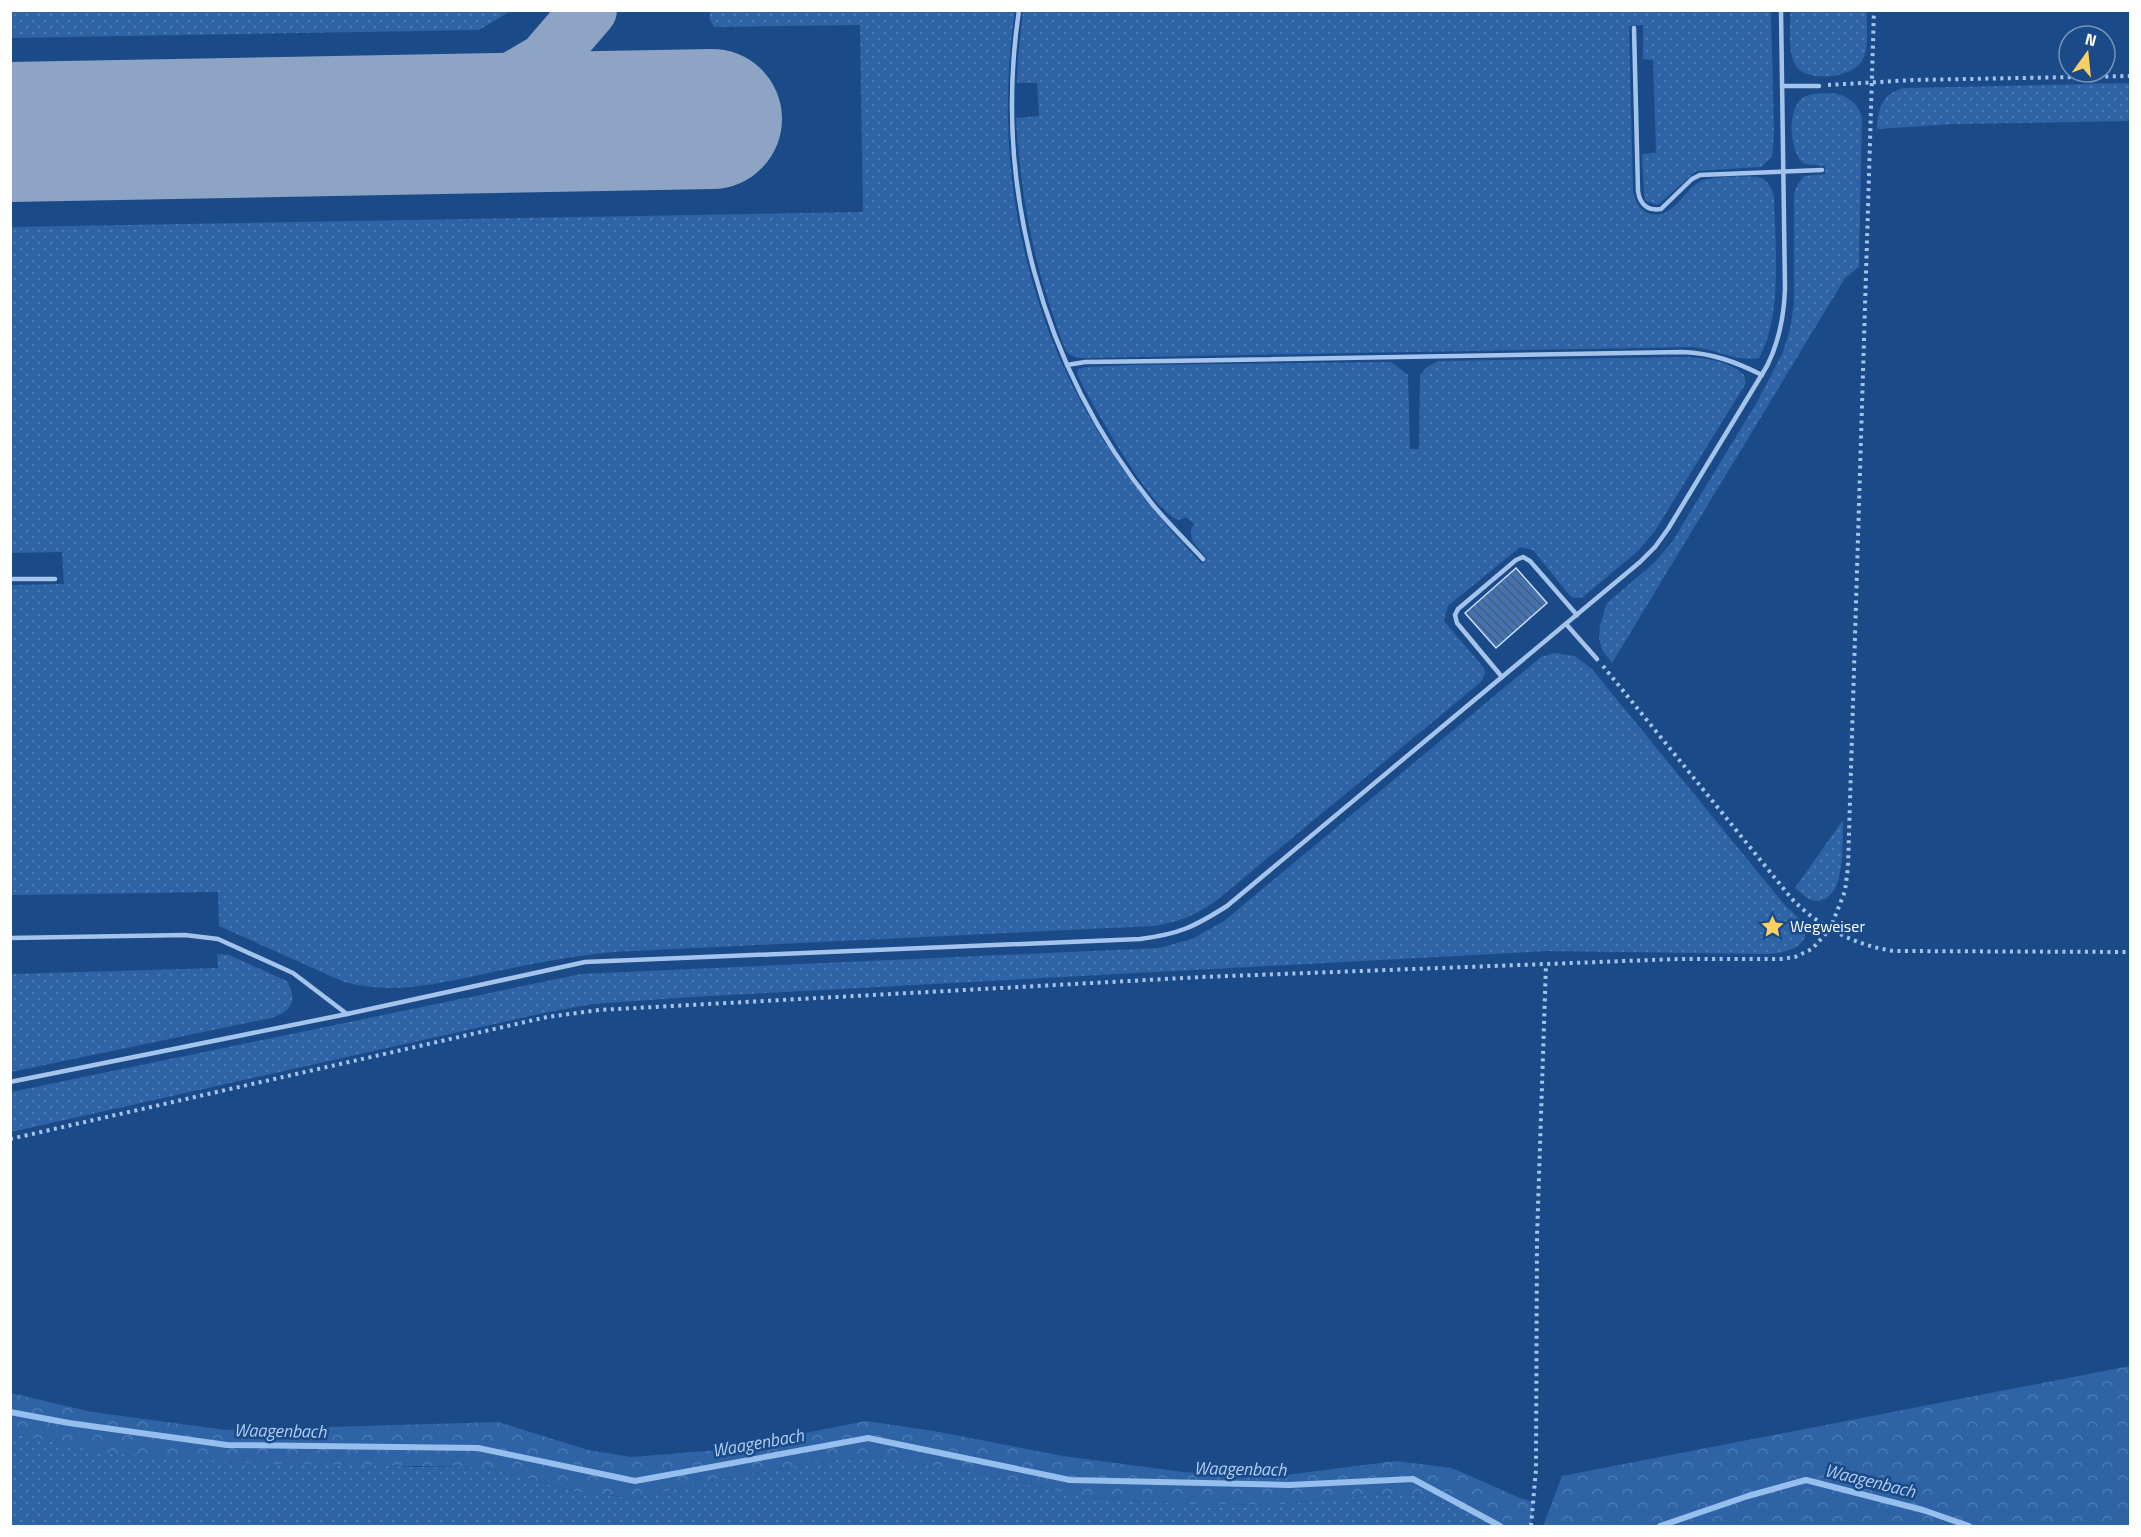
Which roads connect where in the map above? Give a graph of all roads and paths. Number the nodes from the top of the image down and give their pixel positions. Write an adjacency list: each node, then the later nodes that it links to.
1 (1019, 10): 11 (lane)
2 (1781, 10): 7 (lane)
3 (1875, 10): 6 (path)
4 (1634, 28): 10 (lane)
5 (2130, 76): 6 (path)
6 (1873, 82): 8 (path); 20 (path)
7 (1782, 86): 8 (lane); 10 (lane)
8 (1819, 86)
9 (1822, 170): 10 (lane)
10 (1784, 172): 12 (lane)
11 (1067, 365): 12 (lane); 13 (lane)
12 (1762, 375): 16 (lane)
13 (1203, 559)
14 (10, 579): 15 (lane)
15 (55, 579)
16 (1577, 615): 17 (lane); 19 (lane)
17 (1566, 624): 18 (lane); 19 (lane)
18 (1597, 659): 20 (path)
19 (1502, 677): 24 (lane)
20 (1830, 930): 22 (path); 23 (path)
21 (10, 938): 24 (lane)
22 (2130, 952)
23 (1546, 964): 26 (path); 27 (path)
24 (346, 1014): 25 (lane)
25 (10, 1082)
26 (10, 1138)
27 (1531, 1527)

